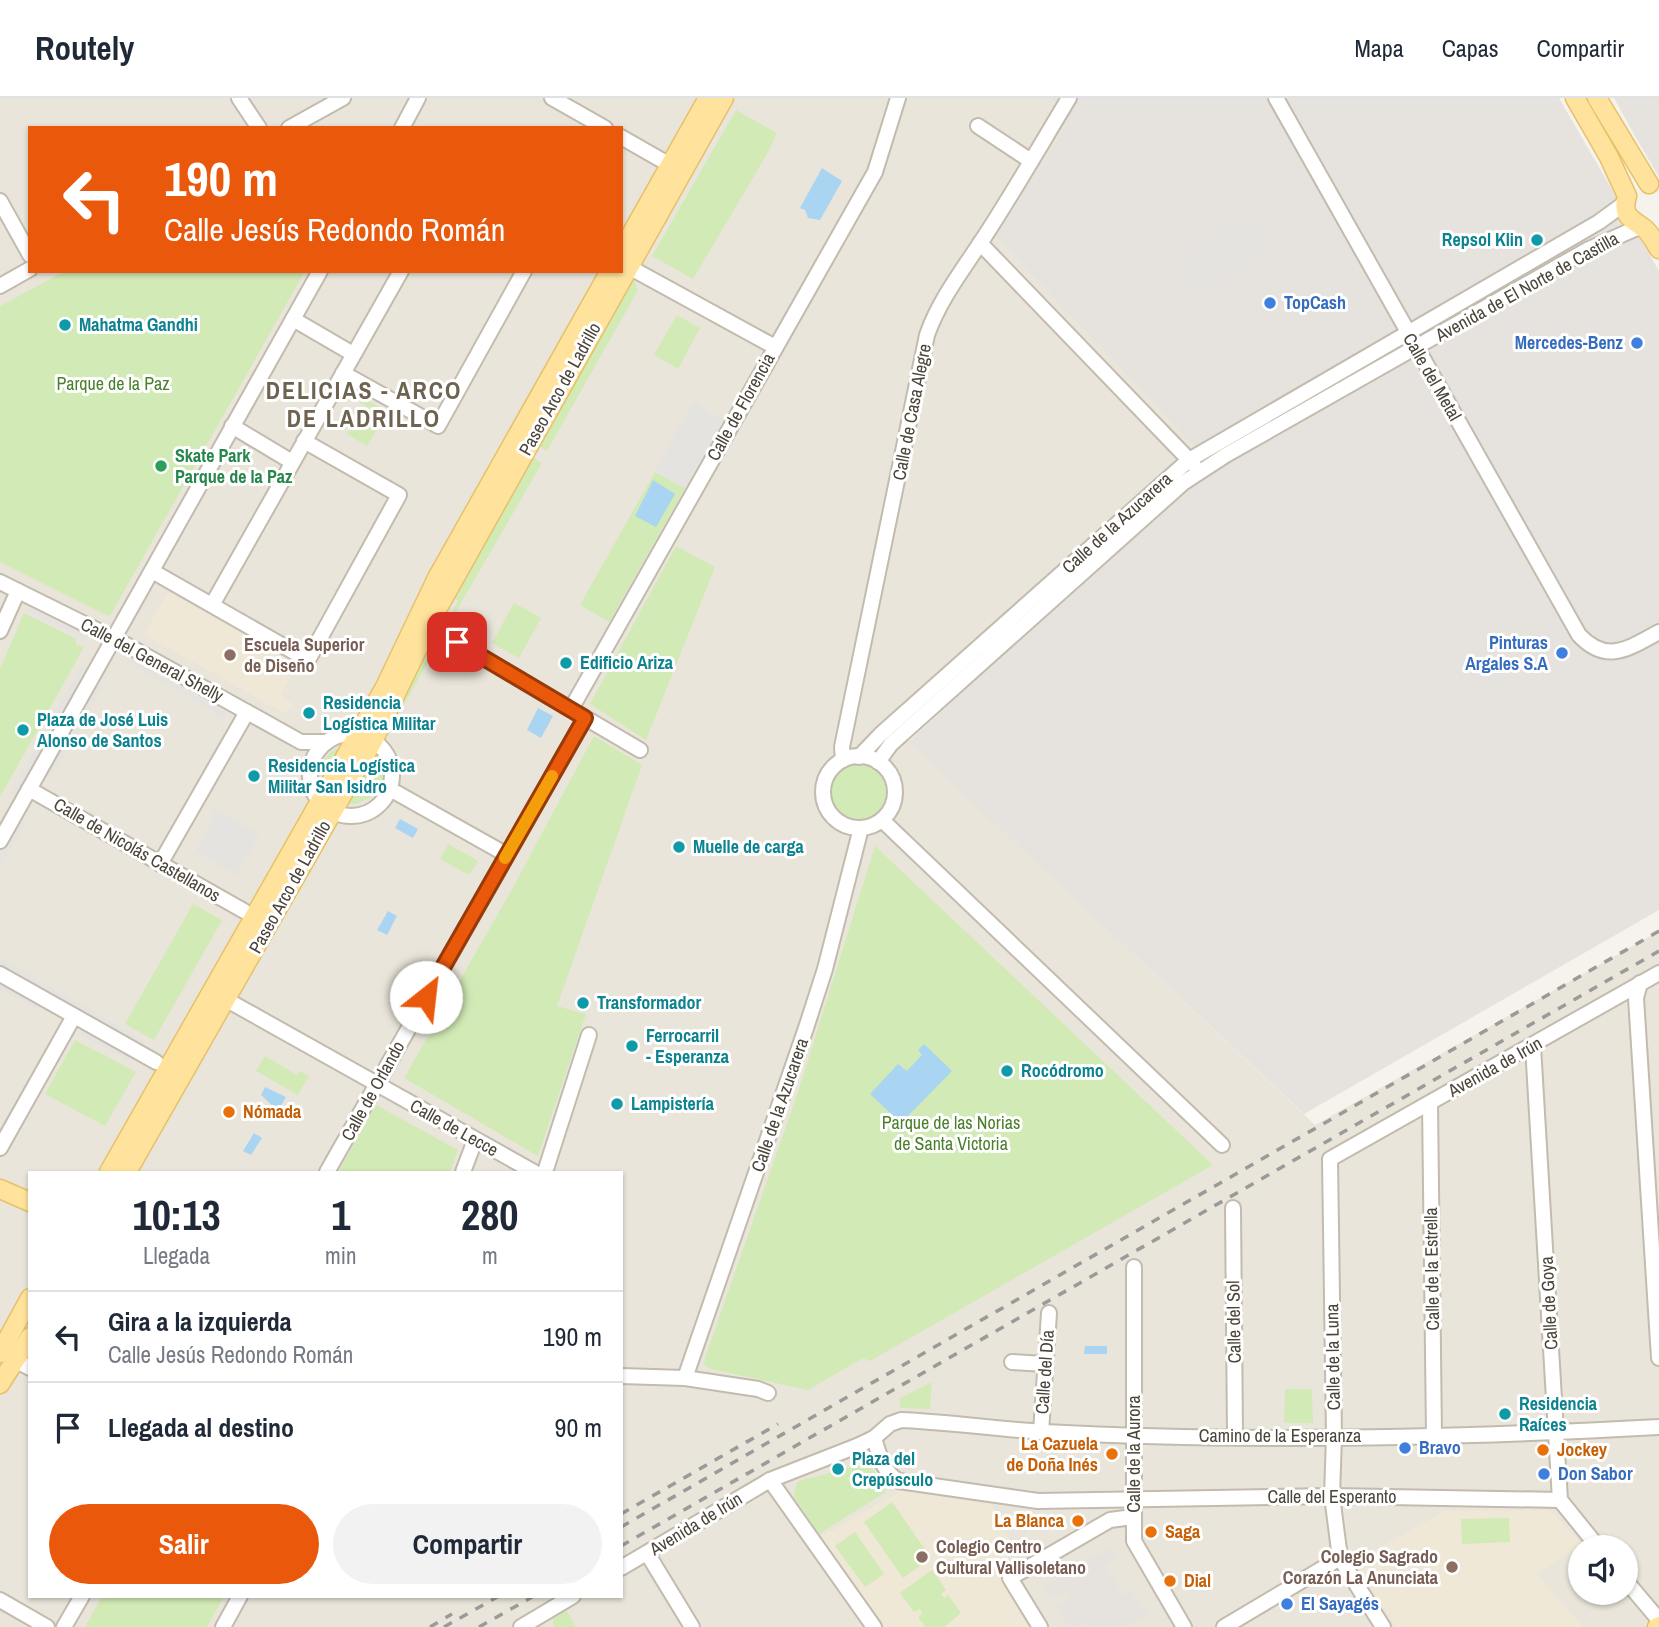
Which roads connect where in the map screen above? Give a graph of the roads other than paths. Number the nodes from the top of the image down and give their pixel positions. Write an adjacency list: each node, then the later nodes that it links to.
1 (239, 98): 12 (street)
2 (418, 98): 14 (street)
3 (552, 98): 15 (street)
4 (708, 98): 20 (main road, Paseo Arco de Ladrillo)
5 (724, 98): 18 (main road, Paseo Arco de Ladrillo)
6 (898, 98): 39 (street, Calle de Florencia)
7 (1069, 98): 19 (street, Calle de Casa Alegre)
8 (1276, 98): 38 (street, Calle del Metal)
9 (1575, 98): 22 (main road)
10 (1597, 98): 21 (main road)
11 (336, 100): 13 (street)
12 (258, 126)
13 (292, 126)
14 (403, 126)
15 (601, 126)
16 (978, 126): 19 (street)
17 (623, 138): 20 (street)
18 (692, 154): 20 (street); 29 (main road, Paseo Arco de Ladrillo)
19 (1031, 161): 25 (street, Calle de Casa Alegre)
20 (670, 165): 28 (main road, Paseo Arco de Ladrillo)
21 (1656, 185): 22 (main road)
22 (1626, 200): 24 (main road); 38 (street, Avenida de El Norte de Castilla)
23 (0, 201): 27 (street)
24 (1648, 226): 26 (main road); 40 (street, Avenida de El Norte de Castilla)
25 (980, 243): 45 (street); 64 (street, Calle de Casa Alegre)
26 (1659, 249)
27 (28, 251)
28 (623, 257)
29 (623, 259)
30 (623, 269): 39 (street)
31 (28, 270): 36 (street)
32 (319, 273): 37 (street)
33 (400, 273): 41 (street)
34 (523, 273): 42 (street)
35 (615, 273): 59 (main road, Paseo Arco de Ladrillo)
36 (0, 286)
37 (293, 319): 41 (street); 43 (street)
38 (1407, 333): 40 (street, Calle del Metal); 45 (street, Calle de la Azucarera)
39 (775, 347): 56 (street, Calle de Florencia)
40 (1416, 349): 47 (street, Calle de la Azucarera); 53 (street, Calle del Metal)
41 (353, 354): 42 (street)
42 (343, 373): 44 (street)
43 (232, 426): 46 (street); 48 (street)
44 (304, 441): 46 (street); 51 (street)
45 (1189, 460): 47 (street); 63 (street, Calle de la Azucarera)
46 (292, 462): 51 (street)
47 (1199, 471): 65 (street, Calle de la Azucarera)
48 (152, 571): 51 (street); 54 (street)
49 (0, 582): 50 (street, Calle del General Shelly)
50 (18, 591): 52 (street); 54 (street, Calle del General Shelly)
51 (212, 605)
52 (0, 631)
53 (1659, 632)
54 (114, 638): 57 (street, Calle del General Shelly); 67 (street)
55 (451, 639): 56 (street)
56 (571, 709): 58 (street)
57 (247, 712): 60 (street, Calle del General Shelly); 74 (street)
58 (585, 718): 62 (street); 73 (street, Calle de Orlando)
59 (365, 738): 61 (street, Calle del General Shelly); 68 (street); 69 (main road, Paseo Arco de Ladrillo)
60 (301, 742): 61 (street, Calle del General Shelly); 66 (street)
61 (327, 742): 66 (street)
62 (640, 750)
63 (859, 757): 64 (street); 65 (street)
64 (843, 760): 71 (street)
65 (878, 762): 70 (street)
66 (311, 766): 69 (street)
67 (29, 789): 72 (street); 74 (street, Calle de Nicolás Castellanos)
68 (391, 790): 69 (street); 73 (street)
69 (327, 806): 79 (main road, Paseo Arco de Ladrillo); 91 (main road, Paseo Arco de Ladrillo)
70 (882, 820): 71 (street); 87 (street)
71 (862, 828): 111 (street, Calle de la Azucarera)
72 (0, 841)
73 (507, 855): 84 (street, Calle de Orlando)
74 (160, 864): 75 (street, Calle de Nicolás Castellanos)
75 (244, 911)
76 (1659, 973): 78 (street, Avenida de Irún)
77 (0, 974): 80 (street)
78 (1640, 984): 82 (street, Avenida de Irún); 88 (street)
79 (227, 1000): 84 (street, Calle de Lecce); 91 (main road, Paseo Arco de Ladrillo)
80 (75, 1016): 83 (street); 89 (street)
81 (589, 1035): 95 (street)
82 (1532, 1046): 85 (street, Avenida de Irún); 116 (street, Calle de Goya)
83 (156, 1062)
84 (376, 1084): 86 (street, Calle de Lecce); 92 (street, Calle de Orlando)
85 (1430, 1103): 90 (street, Avenida de Irún); 117 (street, Calle de la Estrella)
86 (475, 1140): 93 (street); 94 (street, Calle de Lecce)
87 (1222, 1146)
88 (1653, 1148): 102 (street)
89 (0, 1149)
90 (1330, 1159): 120 (street, Calle de la Luna)
91 (118, 1171)
92 (328, 1171)
93 (463, 1171)
94 (532, 1171)
95 (545, 1171)
96 (0, 1178): 98 (main road)
97 (0, 1189): 99 (main road)
98 (28, 1191)
99 (28, 1201)
100 (1233, 1208): 119 (street, Calle del Sol)
101 (1134, 1266): 118 (street, Calle de la Aurora)
102 (1656, 1276): 107 (street)
103 (28, 1304): 106 (main road)
104 (1049, 1313): 109 (street, Calle del Día)
105 (28, 1339): 106 (main road)
106 (10, 1353): 112 (main road)
107 (1659, 1358)
108 (1012, 1362): 109 (street)
109 (1045, 1364): 115 (street, Calle del Día)
110 (623, 1376): 111 (street)
111 (685, 1378): 113 (street)
112 (0, 1384)
113 (768, 1393)
114 (1659, 1427): 116 (street, Camino de la Esperanza)
115 (1041, 1432): 118 (street, Camino de la Esperanza); 121 (street, Camino de la Esperanza)
116 (1558, 1432): 117 (street, Camino de la Esperanza); 126 (street, Calle de Goya)
117 (1434, 1435): 120 (street, Camino de la Esperanza)
118 (1135, 1436): 119 (street, Camino de la Esperanza); 125 (street, Calle de la Aurora)
119 (1235, 1436): 120 (street, Camino de la Esperanza)
120 (1334, 1436): 123 (street, Calle de la Luna)
121 (874, 1438): 122 (street); 124 (street, Calle del Esperanto)
122 (770, 1480): 130 (street, Avenida de Irún); 145 (street)
123 (1332, 1496): 125 (street, Calle del Esperanto); 126 (street, Calle del Esperanto); 131 (street, Calle de la Luna)
124 (1105, 1500): 125 (street, Calle del Esperanto); 128 (street)
125 (1133, 1500): 127 (street, Calle de la Aurora)
126 (1560, 1500): 129 (street)
127 (1133, 1517): 128 (street); 147 (street, Calle de la Aurora)
128 (1110, 1520): 146 (street)
129 (1588, 1535)
130 (647, 1553): 132 (street, Avenida de Irún); 144 (street)
131 (1340, 1558): 148 (street); 149 (street, Calle de la Luna)
132 (623, 1567)
133 (1638, 1597): 139 (street)
134 (81, 1598): 141 (street)
135 (239, 1598): 142 (street)
136 (571, 1598): 138 (street)
137 (0, 1600): 140 (street)
138 (542, 1621): 143 (street)
139 (1658, 1624)
140 (47, 1627)
141 (64, 1627)
142 (223, 1627)
143 (521, 1627)
144 (692, 1627)
145 (874, 1627)
146 (1040, 1627)
147 (1184, 1627)
148 (1224, 1627)
149 (1383, 1627)

